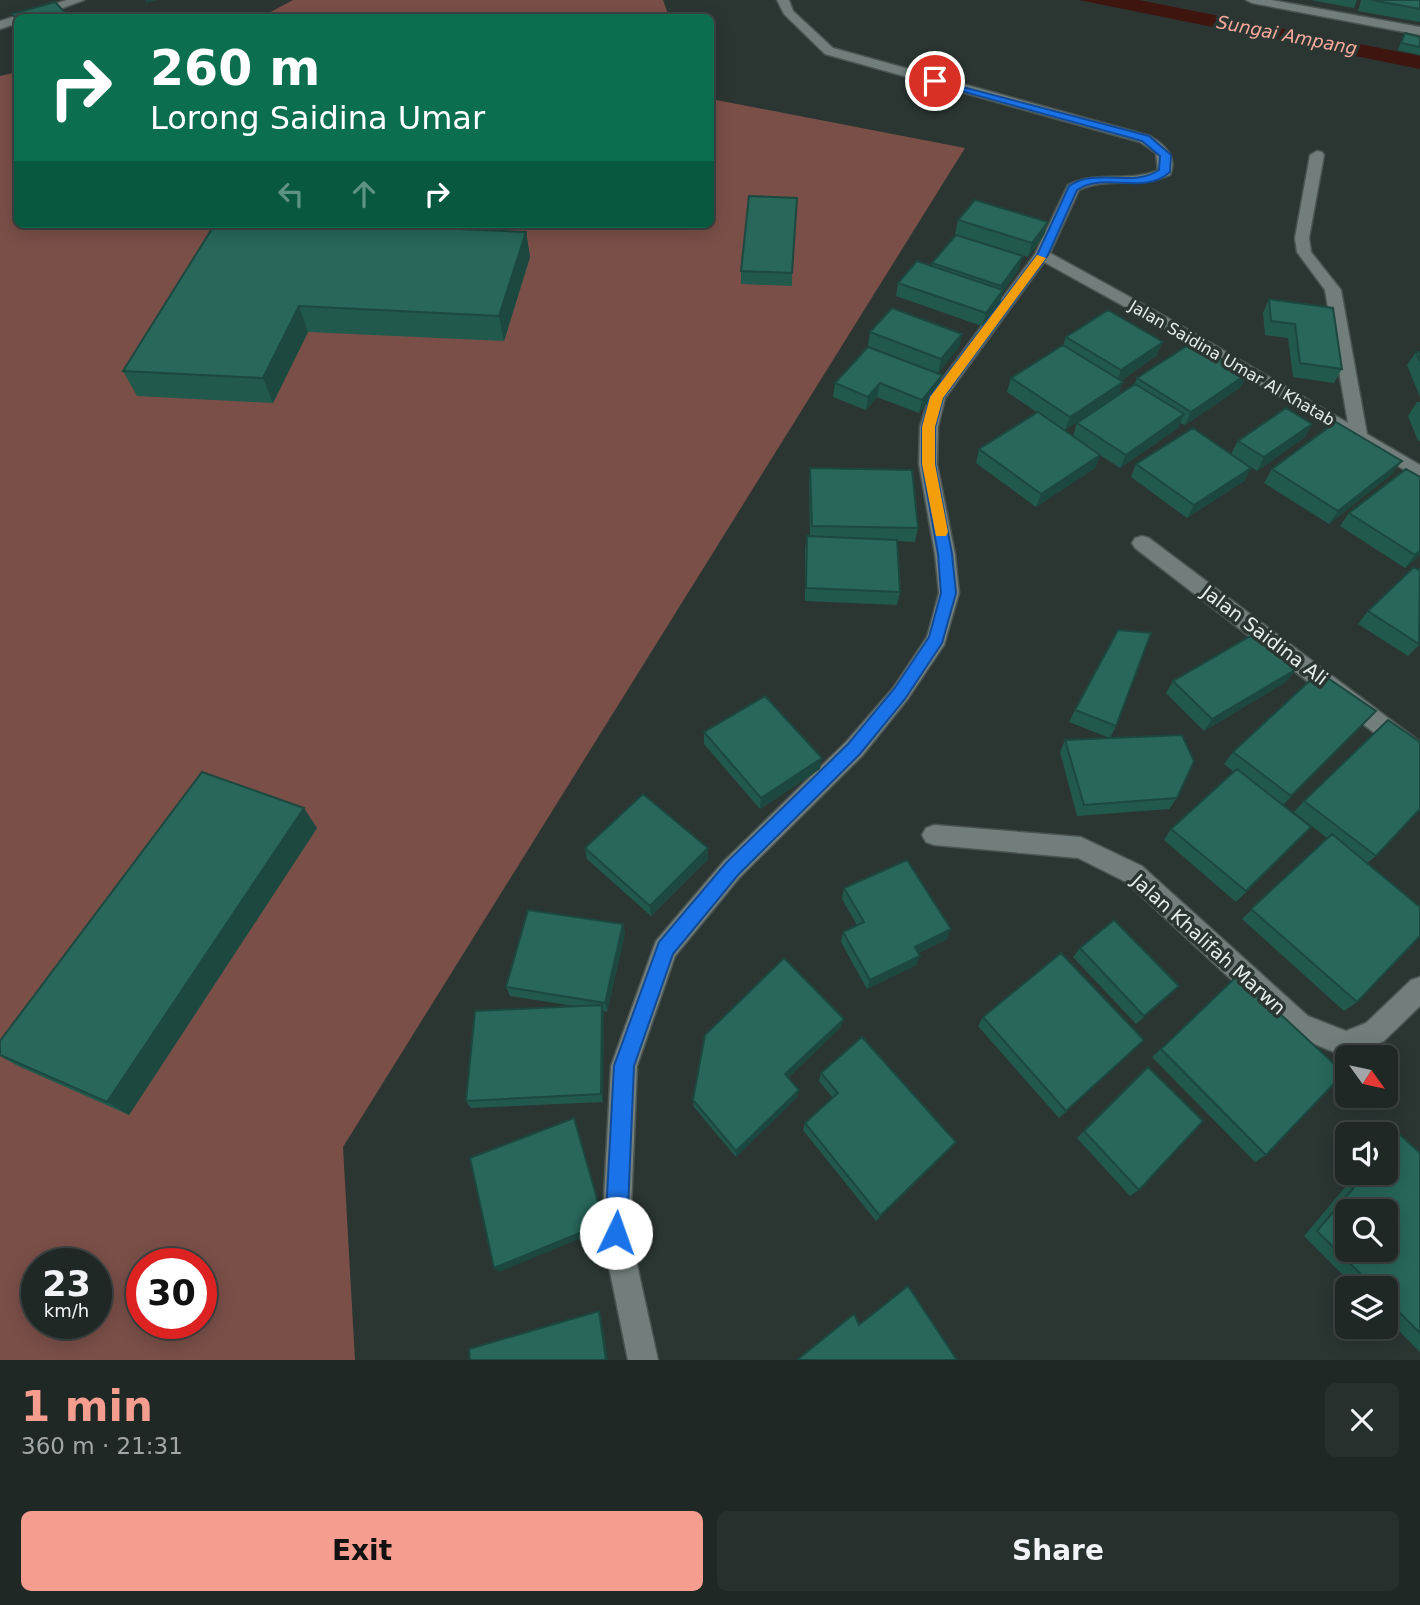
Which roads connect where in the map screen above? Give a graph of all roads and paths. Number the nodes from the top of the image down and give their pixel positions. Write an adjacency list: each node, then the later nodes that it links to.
1 (78, 0): 4 (street)
2 (783, 0): 7 (street)
3 (1252, 0): 5 (street)
4 (35, 14)
5 (1420, 31)
6 (1317, 155): 8 (street)
7 (1042, 255): 8 (street, Jalan Saidina Umar Al Khatab); 14 (street)
8 (1359, 436): 9 (street, Jalan Saidina Umar Al Khatab)
9 (1420, 473)
10 (1142, 542): 11 (street, Jalan Saidina Ali)
11 (1420, 754)
12 (934, 835): 13 (street, Jalan Khalifah Marwn)
13 (1420, 989)
14 (643, 1360)

